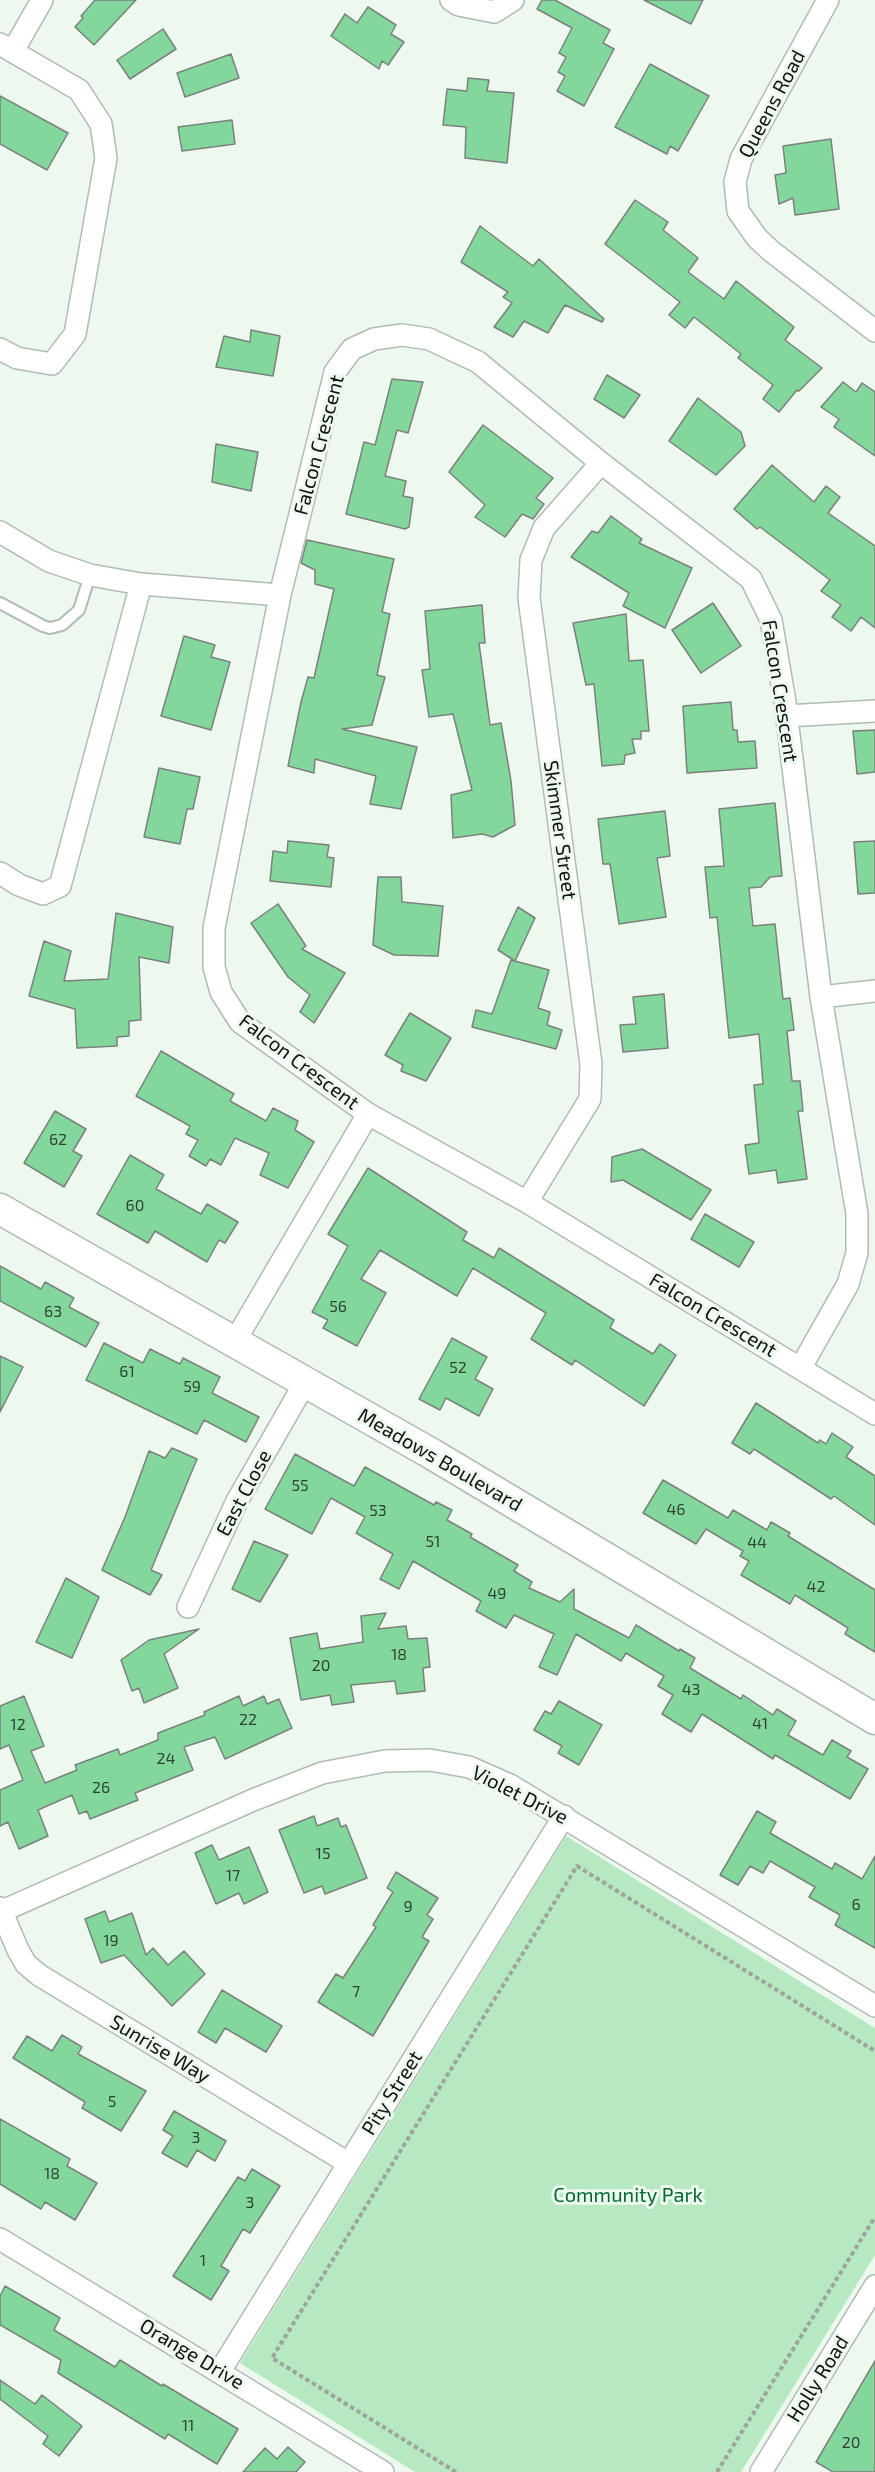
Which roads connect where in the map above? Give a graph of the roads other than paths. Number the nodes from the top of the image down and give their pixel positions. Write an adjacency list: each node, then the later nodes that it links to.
1 (42, 0): 5 (street)
2 (451, 0): 3 (street)
3 (513, 0)
4 (828, 0): 6 (street, Queens Road)
5 (7, 47): 7 (street)
6 (875, 331)
7 (0, 349)
8 (601, 463): 12 (street, Falcon Crescent); 15 (street, Falcon Crescent); 20 (street, Skimmer Street)
9 (0, 532): 10 (street)
10 (90, 575): 11 (street); 13 (lane)
11 (141, 584): 12 (street); 16 (street)
12 (280, 595): 19 (street, Falcon Crescent)
13 (0, 603)
14 (875, 711): 15 (street)
15 (786, 716): 18 (street, Falcon Crescent)
16 (0, 873)
17 (875, 991): 18 (street)
18 (821, 997): 23 (street, Falcon Crescent)
19 (368, 1114): 20 (street, Falcon Crescent); 22 (street)
20 (526, 1202): 23 (street, Falcon Crescent)
21 (0, 1209): 22 (street, Meadows Boulevard)
22 (235, 1341): 24 (street, Meadows Boulevard)
23 (801, 1367): 25 (street, Falcon Crescent)
24 (306, 1381): 26 (street, East Close); 27 (street, Meadows Boulevard)
25 (875, 1414)
26 (188, 1607)
27 (875, 1719)
28 (564, 1816): 29 (street, Violet Drive); 30 (street, Violet Drive); 31 (street, Pity Street)
29 (0, 1910): 31 (street, Sunrise Way)
30 (875, 2006)
31 (348, 2163): 34 (street, Pity Street)
32 (0, 2240): 34 (street, Orange Drive)
33 (873, 2292): 36 (street, Holly Road)
34 (220, 2371): 35 (street, Orange Drive)
35 (383, 2472)
36 (761, 2472)

